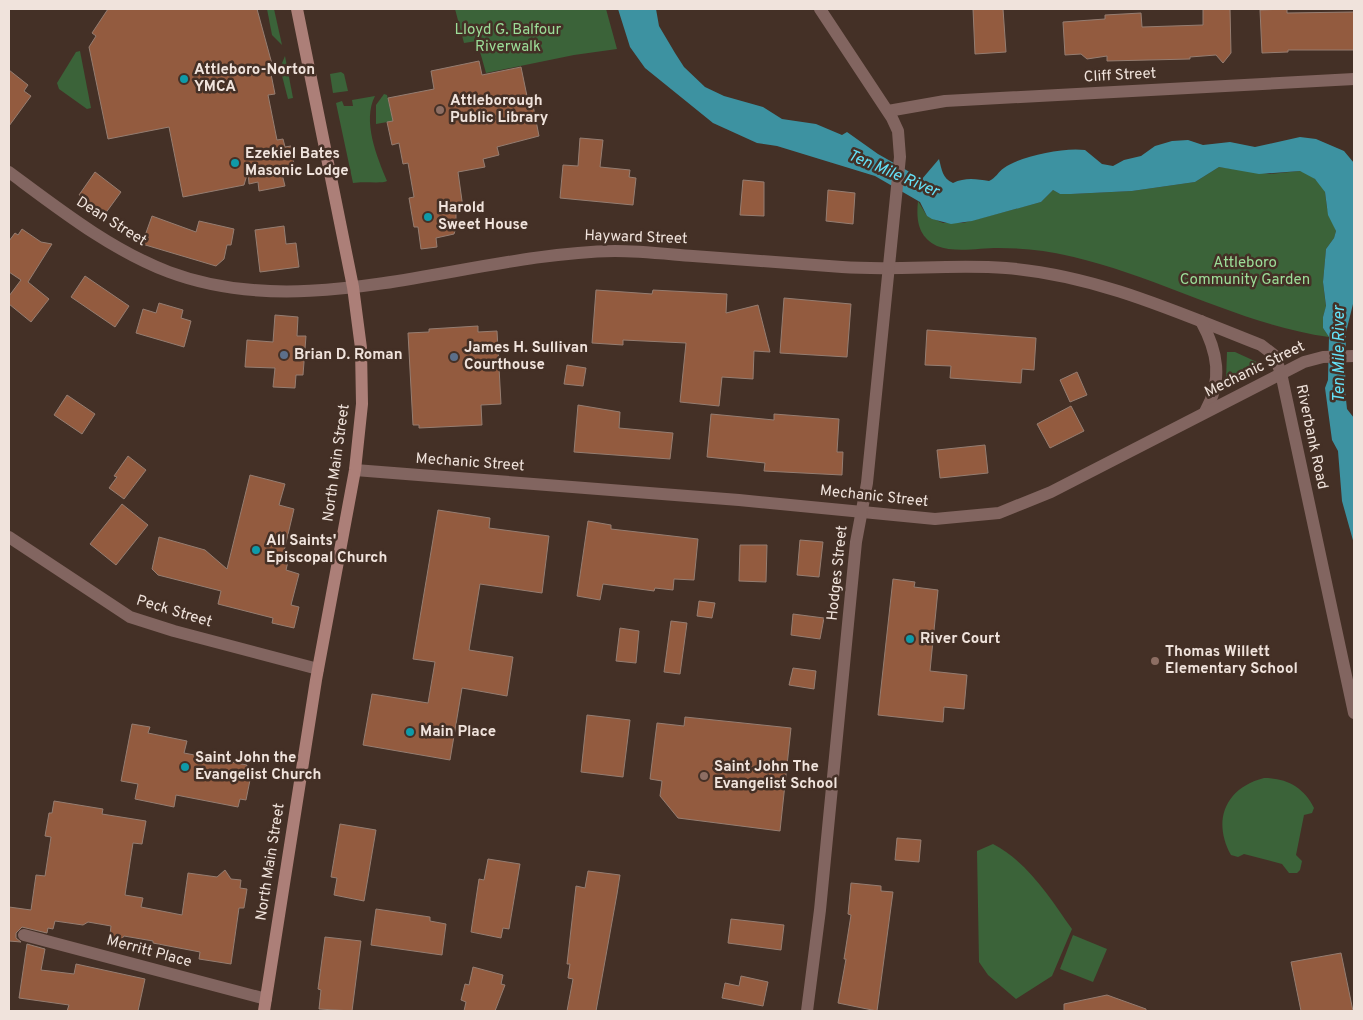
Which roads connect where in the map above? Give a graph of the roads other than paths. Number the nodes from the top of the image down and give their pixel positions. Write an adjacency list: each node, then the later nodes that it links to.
1 (297, 9): 7 (main road, North Main Street)
2 (820, 9): 4 (street)
3 (1354, 79): 4 (street, Cliff Street)
4 (888, 111): 6 (street, Hodges Street)
5 (9, 172): 7 (street, Dean Street)
6 (890, 268): 7 (street, Hayward Street); 8 (street, Riverbank Road); 13 (street, Hodges Street)
7 (353, 287): 12 (main road, North Main Street)
8 (1201, 321): 10 (street, Riverbank Road); 11 (street)
9 (1354, 356): 10 (street, Mechanic Street)
10 (1281, 373): 11 (street, Mechanic Street); 16 (street, Riverbank Road)
11 (1205, 412): 13 (street, Mechanic Street)
12 (355, 470): 13 (street, Mechanic Street); 15 (main road, North Main Street)
13 (861, 513): 19 (street, Hodges Street)
14 (9, 539): 15 (street, Peck Street)
15 (318, 669): 18 (main road, North Main Street)
16 (1354, 713)
17 (24, 935): 18 (street, Merritt Place)
18 (265, 1005)
19 (807, 1011)

